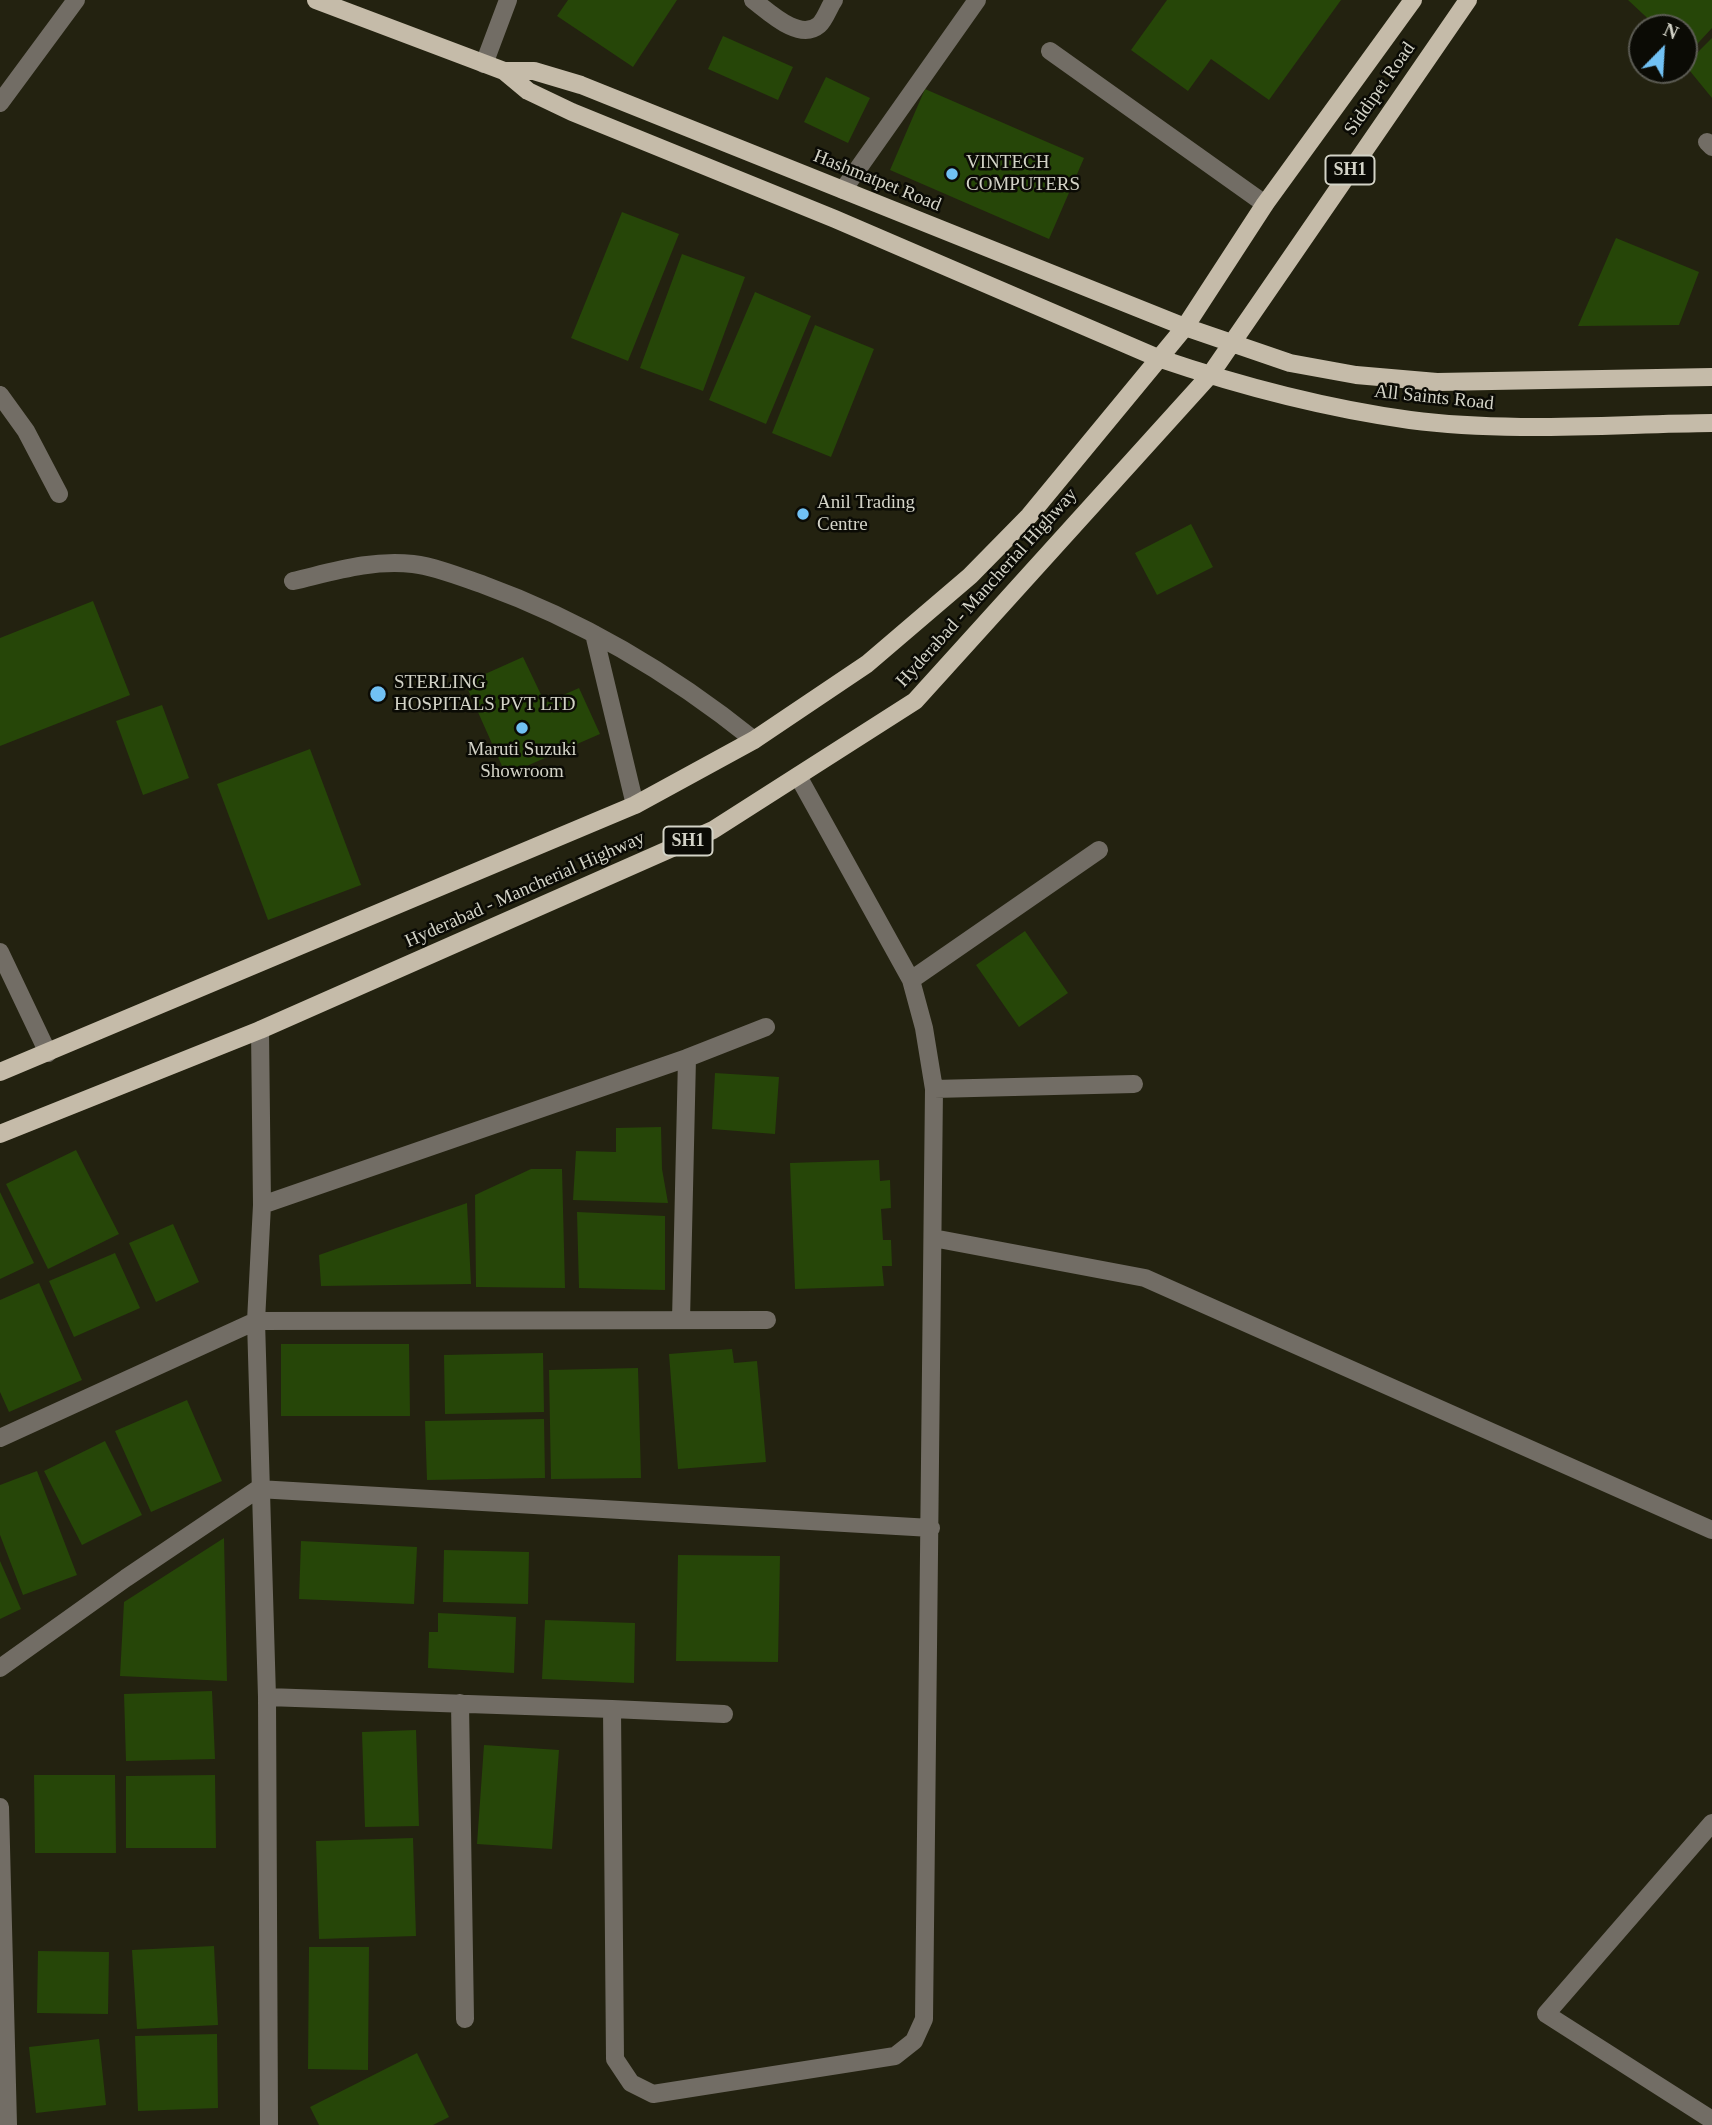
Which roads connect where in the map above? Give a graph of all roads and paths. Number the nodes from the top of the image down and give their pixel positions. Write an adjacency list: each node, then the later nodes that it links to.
1 (76, 0): 12 (street)
2 (316, 0): 10 (main road, Hashmatpet Road)
3 (508, 0): 10 (street)
4 (753, 0): 5 (street)
5 (834, 0)
6 (977, 0): 13 (street)
7 (1413, 0): 14 (main road, Siddipet Road / SH1)
8 (1468, 0): 16 (main road, Siddipet Road / SH1)
9 (1049, 51): 14 (street)
10 (484, 64): 11 (main road, Hashmatpet Road)
11 (504, 71): 13 (main road, Hashmatpet Road); 17 (main road, Hashmatpet Road)
12 (0, 103)
13 (843, 190): 15 (main road, Hashmatpet Road)
14 (1265, 204): 15 (main road, Siddipet Road / SH1)
15 (1185, 327): 16 (main road, Hashmatpet Road); 17 (main road, Hyderabad - Mancherial Highway / SH1)
16 (1233, 342): 18 (main road, Hyderabad - Mancherial Highway / SH1); 19 (main road, All Saints Road)
17 (1158, 358): 18 (main road, All Saints Road); 25 (main road, Hyderabad - Mancherial Highway / SH1)
18 (1210, 375): 21 (main road, All Saints Road); 26 (main road, Hyderabad - Mancherial Highway / SH1)
19 (1712, 377)
20 (0, 394): 22 (street)
21 (1712, 423)
22 (59, 494)
23 (293, 581): 24 (street)
24 (594, 634): 25 (street); 27 (street)
25 (754, 740): 27 (main road, Hyderabad - Mancherial Highway / SH1)
26 (798, 775): 30 (street); 32 (main road, Hyderabad - Mancherial Highway / SH1)
27 (635, 805): 33 (main road, Hyderabad - Mancherial Highway / SH1)
28 (1099, 850): 30 (street)
29 (0, 952): 33 (street)
30 (911, 980): 37 (street)
31 (766, 1027): 34 (street)
32 (260, 1030): 38 (main road, Hyderabad - Mancherial Highway / SH1); 39 (street)
33 (48, 1053): 35 (main road, Hyderabad - Mancherial Highway / SH1)
34 (687, 1058): 39 (street); 41 (street)
35 (0, 1073)
36 (1134, 1084): 37 (street)
37 (934, 1089): 40 (street)
38 (0, 1134)
39 (262, 1205): 43 (street)
40 (933, 1238): 46 (street); 47 (street)
41 (681, 1320): 42 (street); 43 (street)
42 (766, 1320)
43 (256, 1321): 44 (street); 45 (street)
44 (0, 1438)
45 (258, 1489): 46 (street); 48 (street); 49 (street)
46 (931, 1528): 51 (street)
47 (1712, 1530)
48 (0, 1668)
49 (267, 1697): 50 (street); 58 (street)
50 (460, 1703): 51 (street); 55 (street)
51 (612, 1709): 52 (street)
52 (724, 1714)
53 (0, 1807): 57 (street)
54 (1712, 1823): 56 (street)
55 (465, 2019)
56 (1712, 2120)
57 (8, 2125)
58 (269, 2125)

